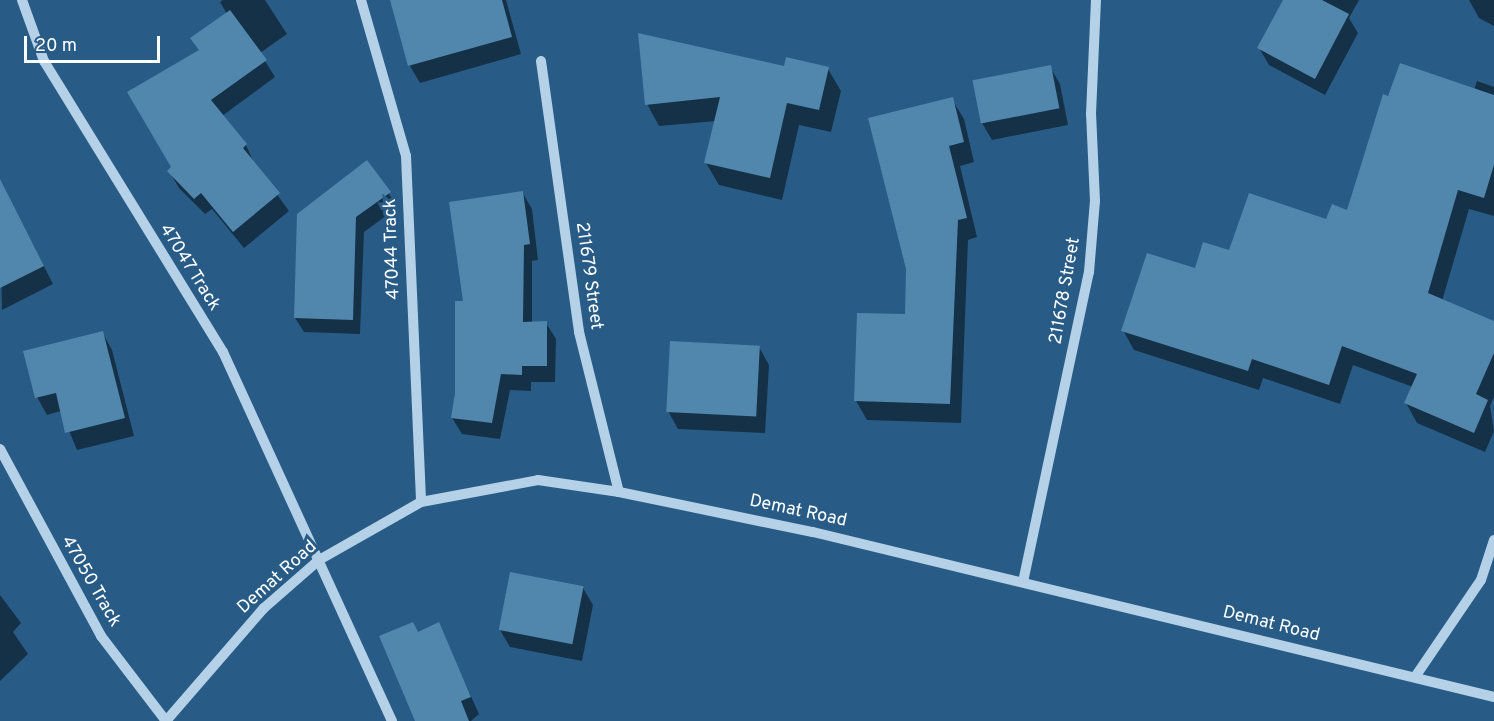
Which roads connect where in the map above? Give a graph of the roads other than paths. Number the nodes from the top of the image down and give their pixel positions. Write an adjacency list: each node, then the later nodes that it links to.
1 (22, 0): 9 (street, 47047 Track)
2 (361, 0): 7 (street, 47044 Track)
3 (1096, 0): 10 (street, 211678 Street)
4 (541, 61): 6 (street, 211679 Street)
5 (0, 449): 13 (street, 47050 Track)
6 (619, 492): 7 (street, Demat Road); 10 (street, Demat Road)
7 (421, 502): 9 (street, Demat Road)
8 (1494, 540): 11 (street)
9 (319, 560): 13 (street, Demat Road); 14 (street, 47047 Track)
10 (1023, 582): 11 (street, Demat Road)
11 (1415, 677): 12 (street, Demat Road)
12 (1494, 697)
13 (166, 721)
14 (392, 721)

